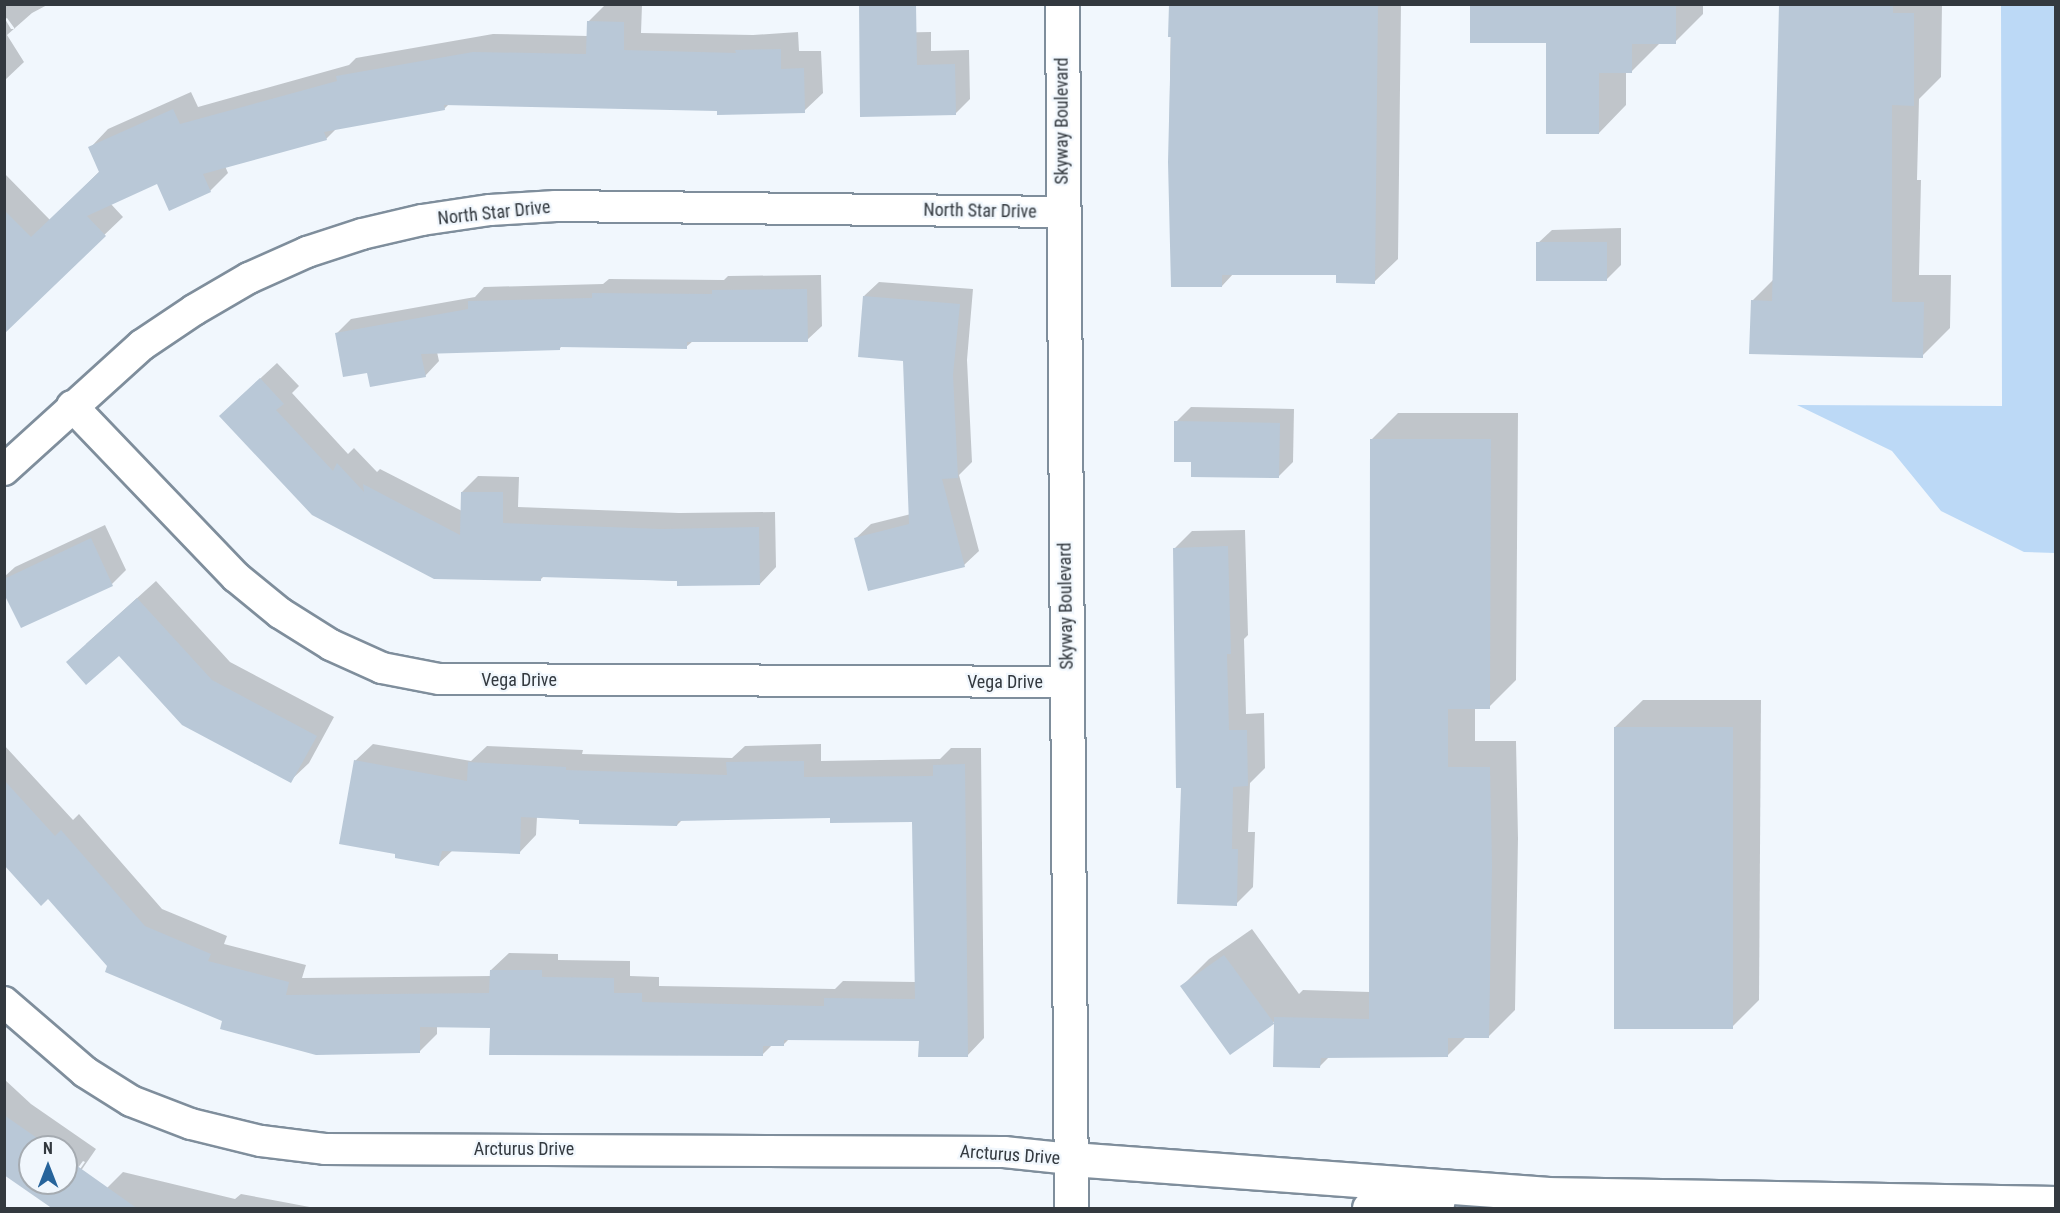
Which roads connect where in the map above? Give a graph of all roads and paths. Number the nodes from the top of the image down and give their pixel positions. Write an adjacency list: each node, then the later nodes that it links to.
1 (1062, 4): 2 (street, Skyway Boulevard)
2 (1062, 212): 3 (street, North Star Drive); 5 (street, Skyway Boulevard)
3 (72, 406): 4 (street, North Star Drive); 5 (street, Vega Drive)
4 (4, 470)
5 (1067, 682): 7 (street, Skyway Boulevard)
6 (4, 1002): 7 (street, Arcturus Drive)
7 (1071, 1159): 8 (street, Arcturus Drive); 11 (street, Skyway Boulevard)
8 (1523, 1192): 10 (street, Arcturus Drive); 12 (street)
9 (2055, 1203): 10 (street, Arcturus Drive)
10 (2020, 1206)
11 (1071, 1209)
12 (1369, 1209)

